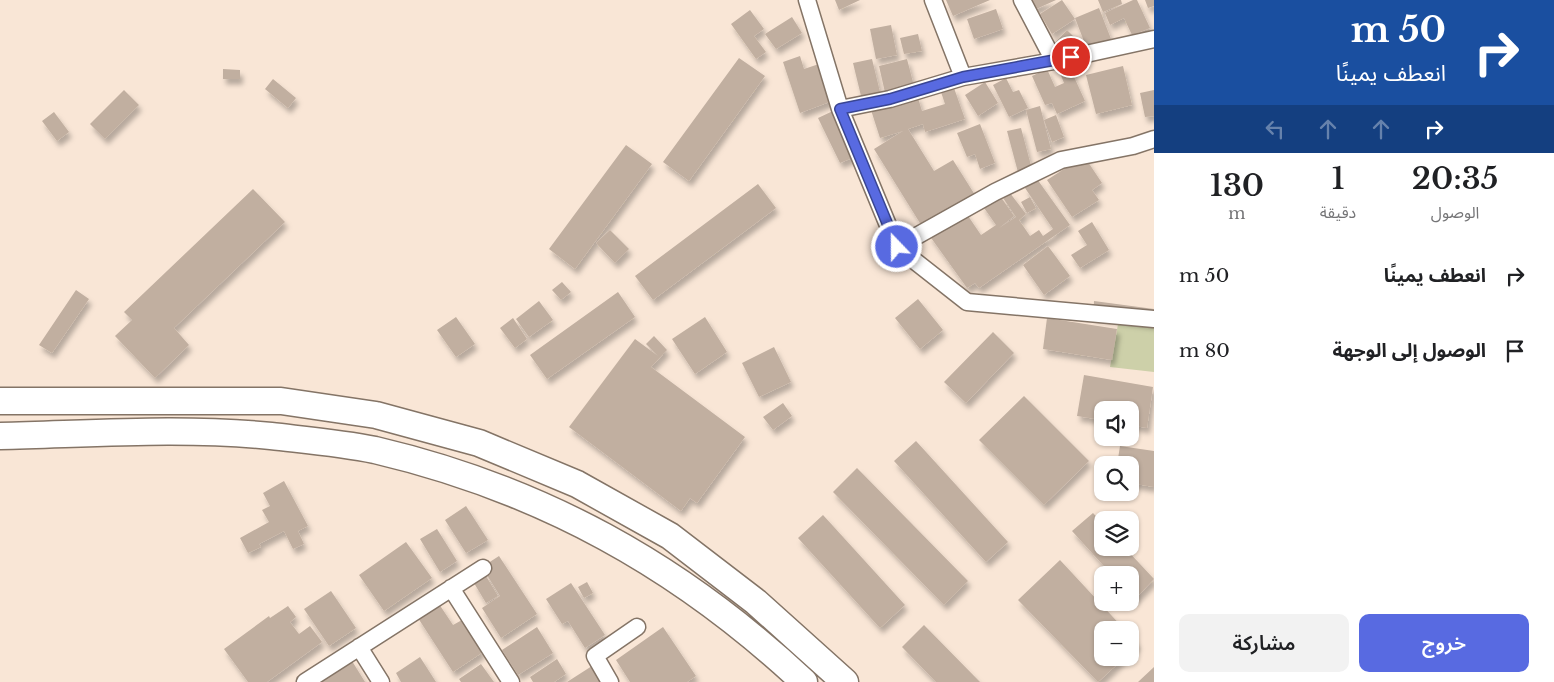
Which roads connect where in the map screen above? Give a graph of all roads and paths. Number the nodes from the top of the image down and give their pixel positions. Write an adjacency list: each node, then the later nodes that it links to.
1 (808, 0): 7 (street)
2 (933, 0): 6 (street)
3 (1022, 0): 5 (street)
4 (1154, 39): 5 (street)
5 (1054, 61): 6 (street)
6 (963, 77): 7 (street)
7 (840, 109): 9 (street)
8 (1154, 139): 9 (street)
9 (897, 247): 10 (street)
10 (1154, 319)
11 (0, 401): 22 (main road)
12 (0, 436): 21 (main road)
13 (483, 568): 14 (street)
14 (452, 588): 16 (street); 19 (street)
15 (637, 626): 20 (street)
16 (359, 648): 17 (street); 18 (street)
17 (306, 682)
18 (381, 682)
19 (511, 682)
20 (610, 682)
21 (804, 682)
22 (845, 682)

